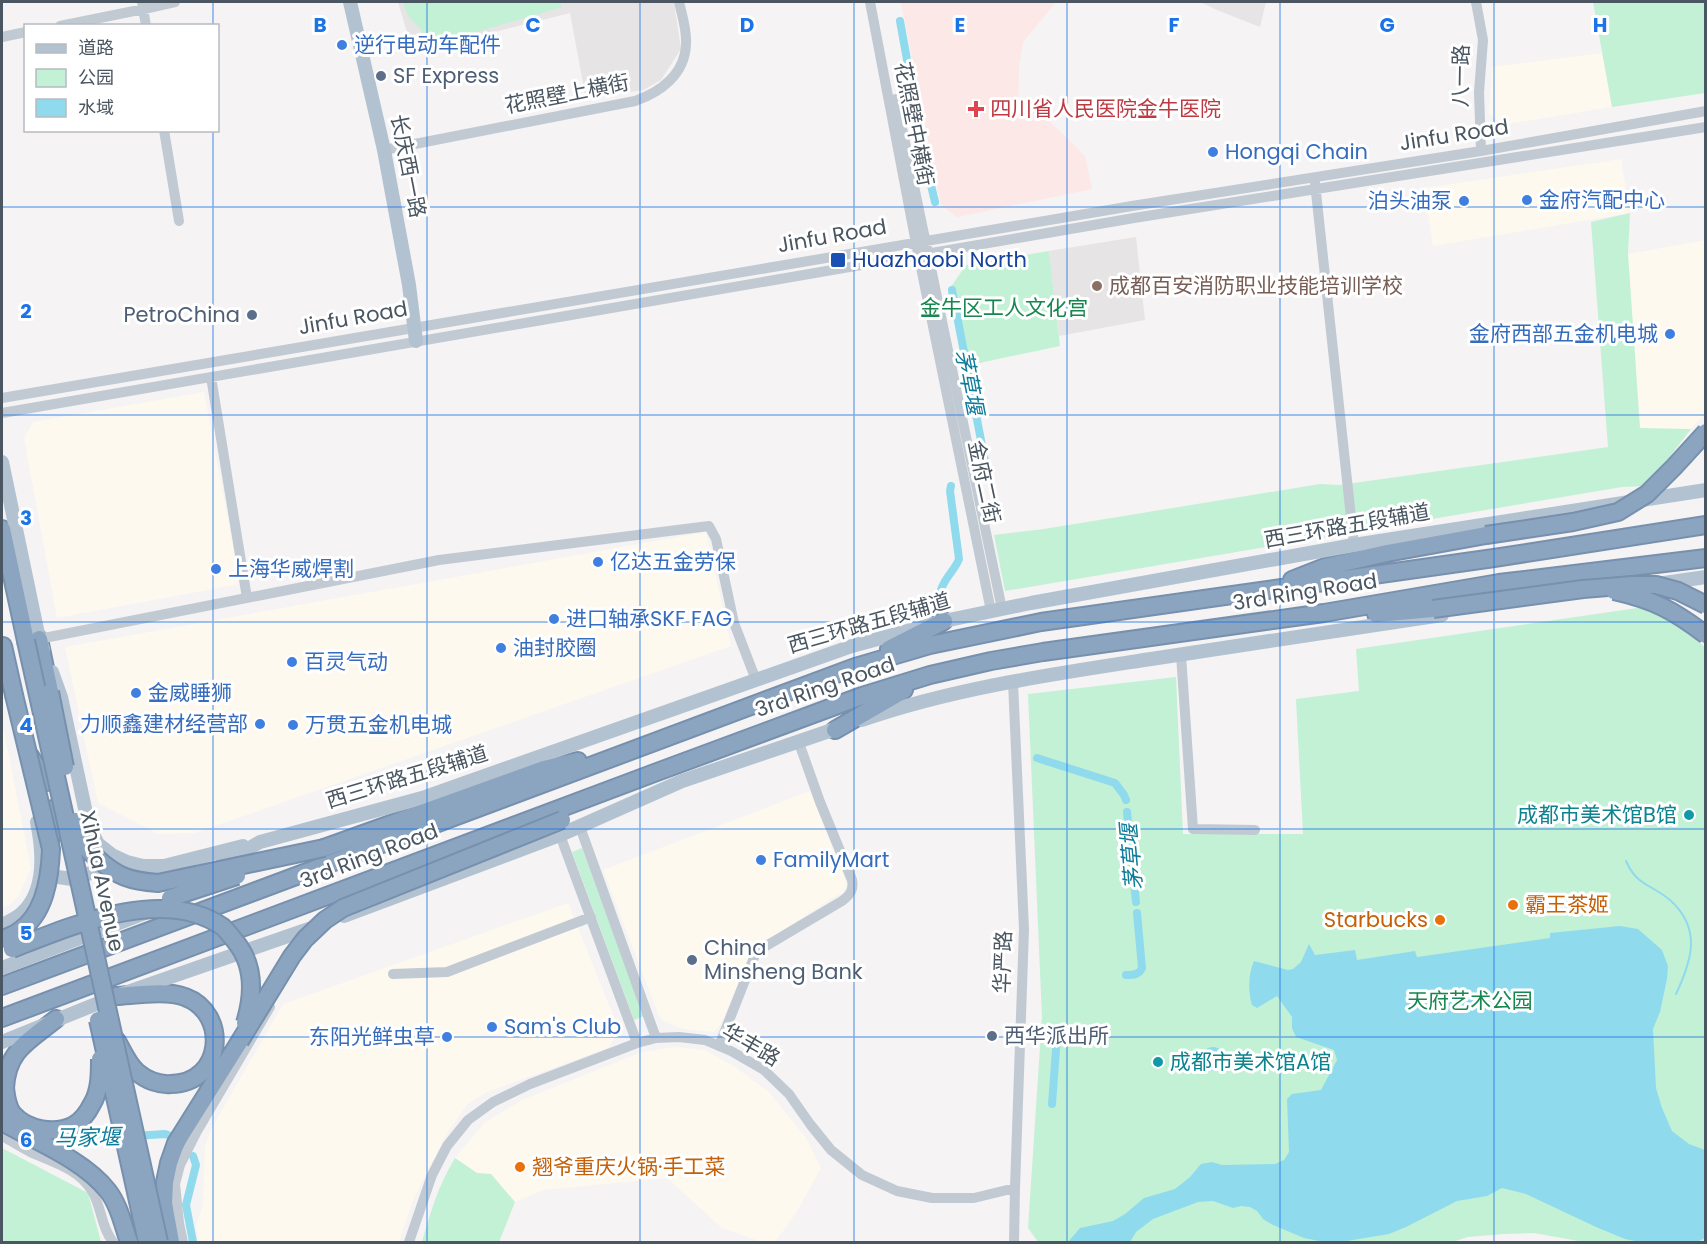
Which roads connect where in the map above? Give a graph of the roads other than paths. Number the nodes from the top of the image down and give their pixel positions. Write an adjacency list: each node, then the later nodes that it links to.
1 (175, 2): 7 (street)
2 (350, 2): 15 (main road, 长庆西一路)
3 (679, 2): 15 (street, 花照壁上横街)
4 (870, 2): 20 (street, 花照壁中横街)
5 (877, 2): 20 (street, 花照壁中横街)
6 (1476, 2): 16 (street, 八一路)
7 (143, 5): 8 (street); 9 (street)
8 (68, 24)
9 (147, 24)
10 (24, 32): 11 (street)
11 (2, 37)
12 (1706, 111): 16 (street, Jinfu Road)
13 (1706, 127): 18 (street, Jinfu Road)
14 (164, 132): 19 (street)
15 (384, 150): 22 (main road, 长庆西一路)
16 (1481, 151): 17 (street, Jinfu Road)
17 (1314, 177): 18 (street); 20 (street, Jinfu Road)
18 (1316, 189): 21 (street, Jinfu Road); 34 (street)
19 (179, 221)
20 (920, 242): 21 (street, 花照壁中横街); 22 (street, Jinfu Road)
21 (923, 254): 22 (street, Jinfu Road); 42 (street, 金府二街)
22 (415, 334): 23 (street, Jinfu Road); 24 (street, Jinfu Road)
23 (211, 376): 25 (street, Jinfu Road); 40 (street)
24 (2, 398)
25 (2, 413)
26 (1706, 432): 39 (highway, bridge)
27 (2, 462): 28 (main road)
28 (4, 483): 46 (main road)
29 (1706, 490): 30 (main road, 西三环路五段辅道)
30 (1683, 494): 31 (main road); 34 (main road, 西三环路五段辅道)
31 (1706, 496)
32 (1706, 525): 39 (highway, 3rd Ring Road)
33 (2, 529): 46 (highway, Xihua Avenue)
34 (1354, 545): 42 (main road, 西三环路五段辅道)
35 (1706, 558): 43 (highway, 3rd Ring Road)
36 (2, 577): 46 (highway, Xihua Avenue)
37 (1706, 577): 47 (main road)
38 (1583, 589): 41 (highway, bridge); 43 (highway, bridge); 45 (highway, bridge)
39 (1268, 590): 48 (highway, 3rd Ring Road)
40 (247, 598): 46 (street); 50 (street)
41 (1706, 605)
42 (996, 610): 44 (main road, 西三环路五段辅道)
43 (1324, 613): 49 (highway, 3rd Ring Road)
44 (944, 621): 48 (highway); 50 (main road, 西三环路五段辅道)
45 (1706, 635)
46 (17, 642): 55 (highway, bridge); 56 (highway, bridge); 58 (highway, Xihua Avenue, bridge); 67 (main road); 68 (main road)
47 (1181, 655): 51 (main road); 62 (street)
48 (855, 667): 54 (highway, 3rd Ring Road)
49 (930, 675): 52 (highway); 57 (highway, 3rd Ring Road)
50 (756, 680): 64 (main road, 西三环路五段辅道)
51 (1013, 682): 52 (main road); 88 (street, 华严路)
52 (835, 730): 53 (main road)
53 (799, 743): 60 (main road); 86 (street)
54 (650, 744): 65 (highway); 77 (highway, 3rd Ring Road)
55 (61, 745): 58 (highway, bridge); 63 (highway, bridge)
56 (28, 753): 58 (highway); 66 (highway, bridge)
57 (657, 772): 61 (highway); 79 (highway, 3rd Ring Road)
58 (52, 782): 59 (highway, Xihua Avenue, bridge)
59 (57, 808): 63 (highway, bridge); 66 (highway, bridge); 81 (highway, Xihua Avenue, bridge)
60 (580, 826): 61 (main road); 82 (street)
61 (561, 828): 70 (street); 71 (main road); 83 (highway, bridge)
62 (1256, 830)
63 (80, 839): 65 (highway, bridge)
64 (260, 842): 67 (main road); 75 (main road, 西三环路五段辅道)
65 (324, 848): 69 (highway, bridge)
66 (51, 849): 73 (highway, bridge)
67 (112, 855): 68 (main road)
68 (40, 868): 72 (main road)
69 (123, 913): 74 (highway, bridge); 83 (highway, bridge)
70 (591, 917): 76 (street); 85 (street)
71 (340, 918): 78 (main road); 94 (street)
72 (2, 926)
73 (2, 940)
74 (2, 953)
75 (2, 968)
76 (393, 974)
77 (2, 986)
78 (116, 996): 80 (main road); 81 (highway, bridge)
79 (2, 1018)
80 (56, 1019): 81 (highway, bridge); 84 (main road)
81 (108, 1036): 91 (highway, Xihua Avenue, bridge); 92 (highway, Xihua Avenue, bridge)
82 (656, 1038): 85 (street, 华丰路); 86 (street, 华丰路)
83 (240, 1041): 93 (highway)
84 (2, 1042)
85 (637, 1043): 95 (street, 华丰路)
86 (719, 1046): 88 (street, 华丰路)
87 (4, 1127): 89 (street); 90 (highway, bridge)
88 (1015, 1188): 96 (street, 华严路)
89 (113, 1242)
90 (129, 1242)
91 (147, 1242)
92 (159, 1242)
93 (171, 1242)
94 (183, 1242)
95 (409, 1242)
96 (1014, 1242)

